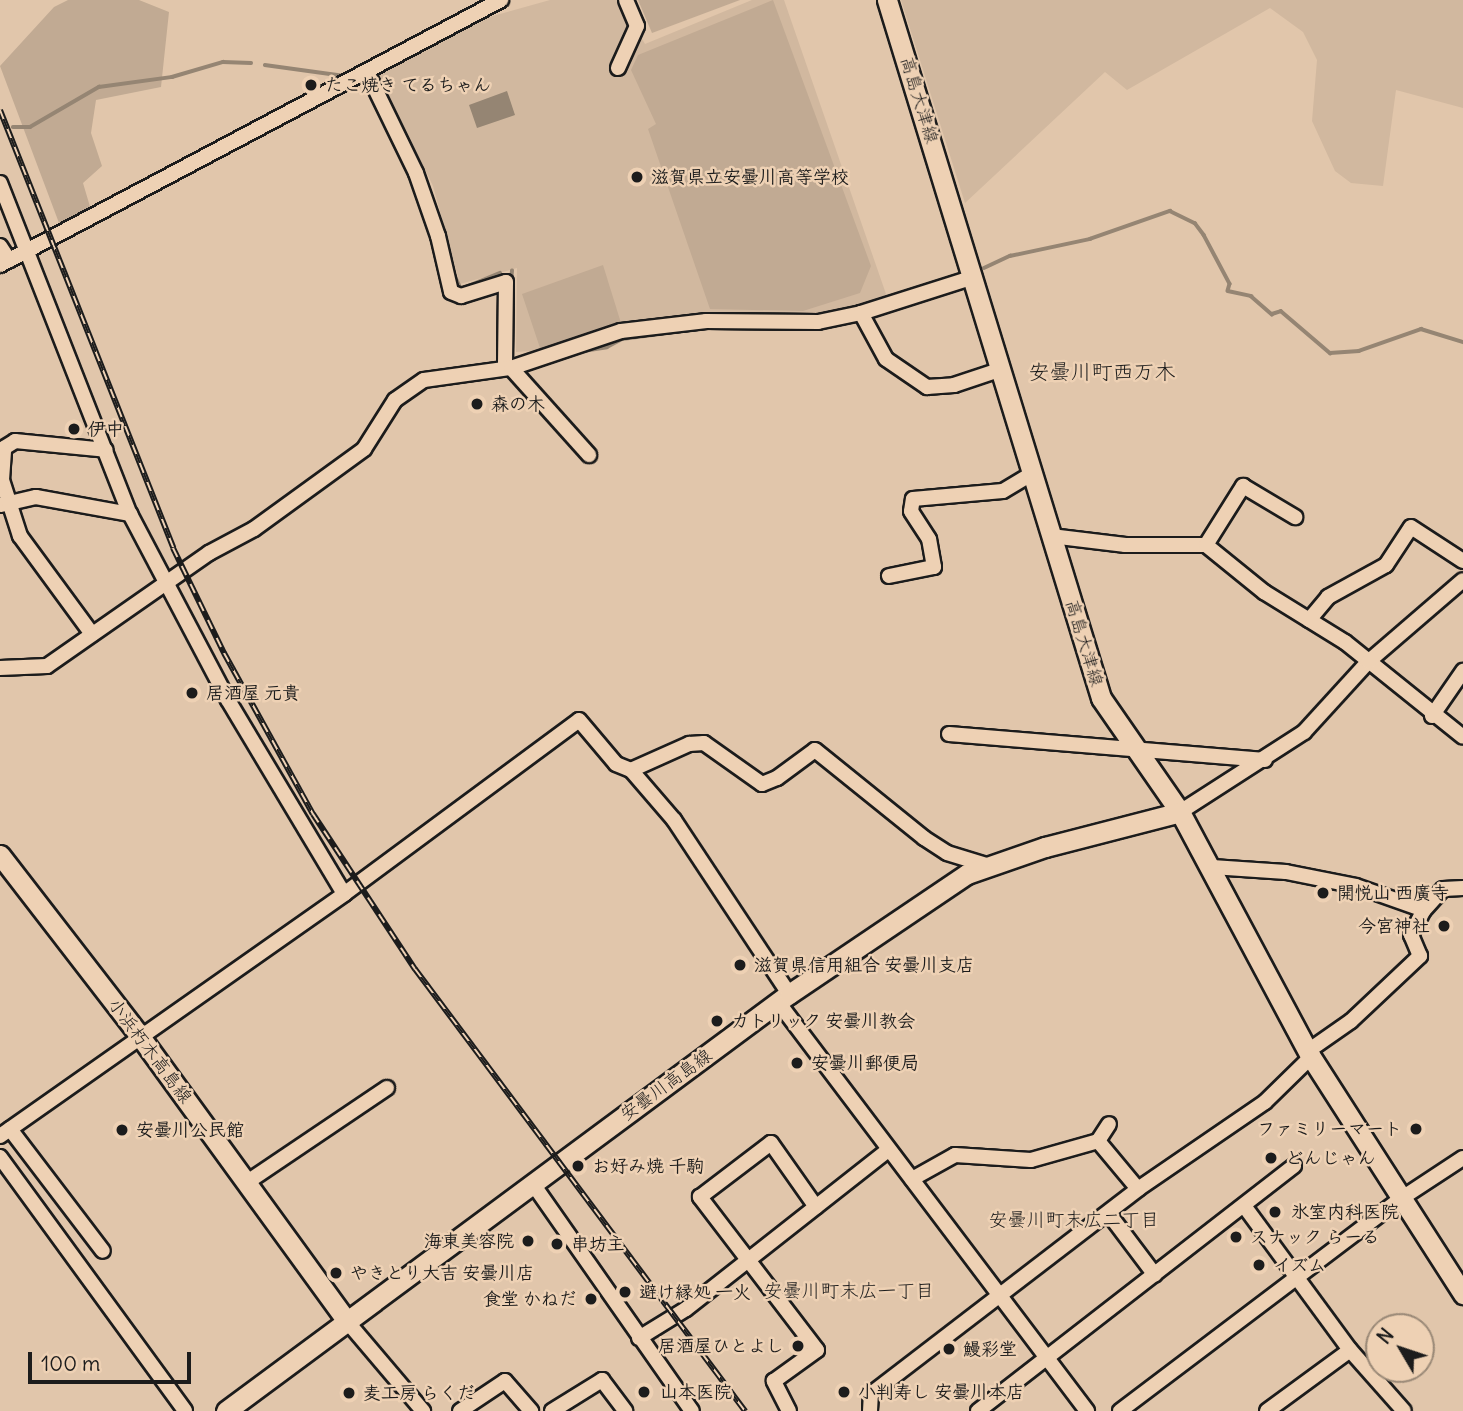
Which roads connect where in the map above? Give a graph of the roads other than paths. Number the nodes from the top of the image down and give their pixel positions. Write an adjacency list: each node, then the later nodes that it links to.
1 (501, 0): 5 (street)
2 (626, 0): 4 (street)
3 (887, 0): 10 (main road, 高島大津線)
4 (618, 68)
5 (367, 72): 8 (street); 12 (street)
6 (0, 183): 8 (street)
7 (0, 246): 9 (street)
8 (28, 250): 9 (street); 14 (street)
9 (4, 262)
10 (974, 277): 11 (street); 13 (main road, 高島大津線)
11 (861, 313): 12 (street); 13 (street)
12 (508, 368): 15 (street); 25 (street)
13 (1002, 369): 16 (main road, 高島大津線)
14 (106, 450): 17 (street); 18 (street)
15 (589, 455)
16 (1033, 473): 20 (main road, 高島大津線); 23 (street)
17 (4, 503): 18 (street); 27 (street)
18 (130, 514): 25 (street)
19 (1295, 517): 21 (street)
20 (1051, 536): 21 (street); 34 (main road, 高島大津線)
21 (1206, 545): 26 (street)
22 (1463, 561): 26 (street)
23 (889, 576)
24 (1463, 580): 28 (street)
25 (166, 583): 27 (street); 42 (street)
26 (1309, 620): 28 (street)
27 (92, 634): 29 (street)
28 (1368, 662): 31 (street); 35 (street)
29 (0, 668)
30 (1463, 671): 31 (street)
31 (1432, 716): 33 (street)
32 (949, 734): 34 (street)
33 (1463, 737)
34 (1139, 751): 35 (street); 37 (main road, 高島大津線)
35 (1265, 760): 37 (street)
36 (631, 770): 39 (street); 42 (street); 44 (street)
37 (1180, 812): 39 (main road, 安曇川高島線); 40 (main road, 高島大津線)
38 (0, 855): 45 (main road, 小浜朽木高島線)
39 (986, 865): 44 (main road, 安曇川高島線)
40 (1212, 867): 43 (street); 46 (main road, 高島大津線)
41 (1463, 888): 43 (street)
42 (344, 894): 45 (street)
43 (1424, 910): 46 (street)
44 (784, 998): 51 (street); 57 (main road, 安曇川高島線)
45 (139, 1035): 49 (street); 56 (main road, 小浜朽木高島線)
46 (1310, 1054): 58 (street); 59 (main road, 高島大津線)
47 (387, 1088): 56 (street)
48 (1109, 1124): 50 (street)
49 (5, 1132): 63 (street)
50 (1098, 1141): 55 (street); 58 (street)
51 (887, 1151): 55 (street); 60 (street)
52 (0, 1157): 74 (street)
53 (1463, 1158): 59 (street)
54 (1294, 1166): 61 (street)
55 (912, 1179): 68 (street)
56 (246, 1183): 69 (main road, 小浜朽木高島線)
57 (533, 1184): 69 (main road, 安曇川高島線); 70 (street)
58 (1138, 1189): 62 (street)
59 (1402, 1198): 66 (street); 67 (main road, 高島大津線)
60 (816, 1207): 64 (street); 64 (street)
61 (1245, 1207): 65 (street); 66 (street)
62 (1109, 1214): 65 (street); 68 (street)
63 (103, 1251)
64 (750, 1259): 70 (street); 81 (street)
65 (1155, 1275): 72 (street)
66 (1297, 1276): 71 (street); 85 (street)
67 (1463, 1294)
68 (996, 1296): 72 (street); 82 (street)
69 (345, 1319): 73 (street); 75 (main road, 安曇川高島線)
70 (639, 1338): 80 (street)
71 (1350, 1350): 86 (street); 87 (street)
72 (1046, 1359): 83 (street); 84 (street)
73 (419, 1409)
74 (185, 1411)
75 (226, 1411)
76 (460, 1411): 77 (street)
77 (531, 1411)
78 (552, 1411): 79 (street)
79 (625, 1411)
80 (692, 1411)
81 (789, 1411)
82 (870, 1411)
83 (978, 1411)
84 (1087, 1411)
85 (1120, 1411)
86 (1267, 1411)
87 (1404, 1411)

